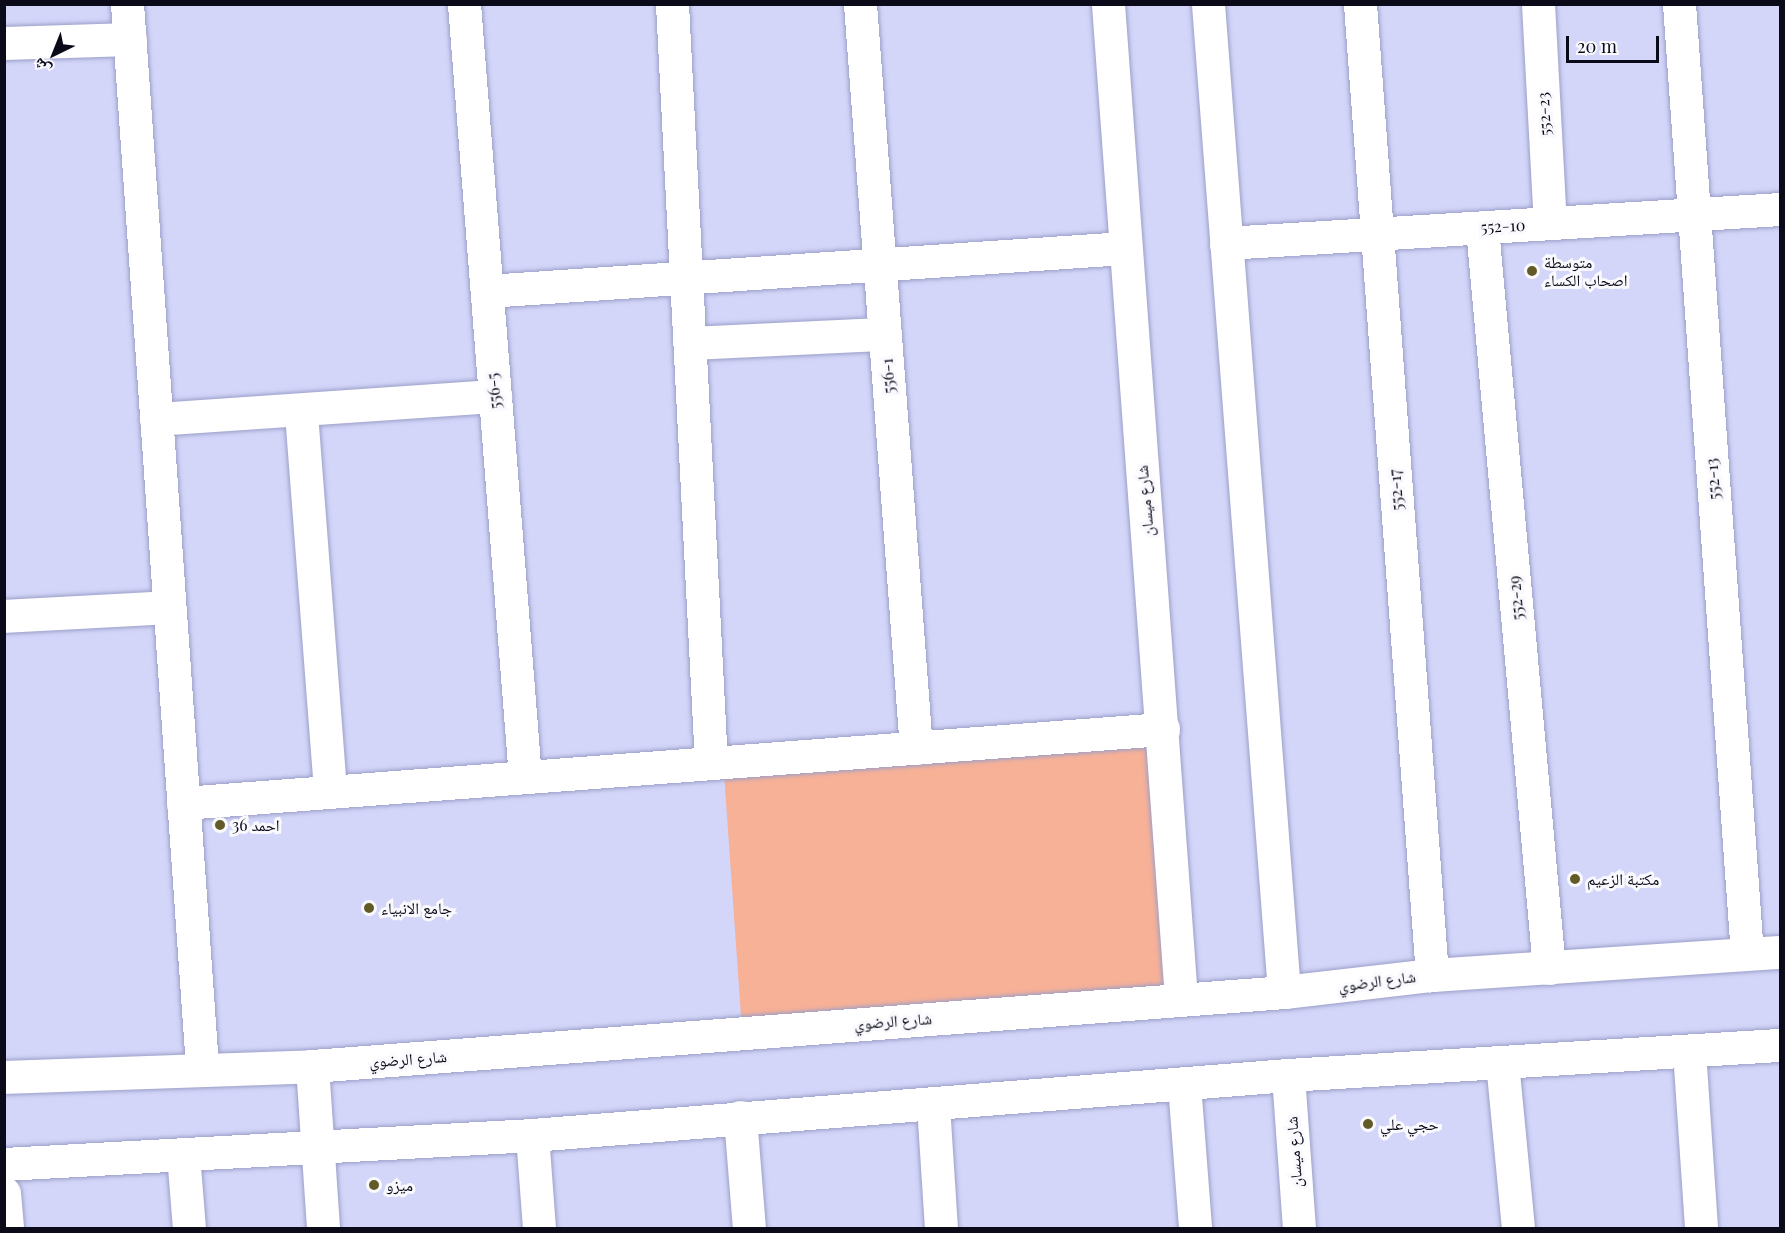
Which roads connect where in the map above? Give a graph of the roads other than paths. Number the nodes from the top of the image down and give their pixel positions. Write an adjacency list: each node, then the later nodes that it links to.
1 (127, 4): 10 (street)
2 (464, 4): 21 (street, 556-5)
3 (672, 4): 20 (street)
4 (860, 4): 19 (street, 556-1)
5 (1108, 4): 18 (street, شارع ميسان)
6 (1208, 4): 17 (street)
7 (1360, 4): 16 (street, 552-17)
8 (1538, 4): 14 (street, 552-23)
9 (1679, 4): 13 (street, 552-13)
10 (130, 39): 11 (street); 26 (street)
11 (4, 43)
12 (1780, 209): 13 (street, 552-10)
13 (1694, 215): 14 (street, 552-10); 36 (street, 552-13)
14 (1550, 224): 15 (street, 552-10)
15 (1482, 228): 16 (street, 552-10); 37 (street, 552-29)
16 (1377, 234): 17 (street, 552-10); 38 (street, 552-17)
17 (1226, 243): 39 (street)
18 (1124, 248): 19 (street); 29 (street, شارع ميسان)
19 (879, 264): 20 (street); 22 (street, 556-1)
20 (688, 277): 21 (street); 23 (street)
21 (487, 291): 24 (street, 556-5)
22 (885, 334): 23 (street); 30 (street, 556-1)
23 (691, 343): 31 (street)
24 (495, 396): 25 (street); 32 (street, 556-5)
25 (302, 413): 26 (street); 33 (street)
26 (156, 419): 27 (street)
27 (169, 607): 28 (street); 34 (street)
28 (4, 616)
29 (1163, 729): 30 (street); 40 (street, شارع ميسان)
30 (916, 748): 31 (street)
31 (711, 763): 32 (street)
32 (525, 777): 33 (street)
33 (330, 792): 34 (street)
34 (183, 803): 45 (street)
35 (1780, 952): 36 (street, شارع الرضوي)
36 (1748, 954): 37 (street, شارع الرضوي)
37 (1549, 968): 38 (street, شارع الرضوي)
38 (1432, 975): 39 (street, شارع الرضوي)
39 (1284, 992): 40 (street, شارع الرضوي)
40 (1181, 999): 44 (street, شارع الرضوي)
41 (1780, 1045): 42 (street)
42 (1689, 1051): 43 (street); 65 (street)
43 (1502, 1062): 46 (street); 64 (street)
44 (312, 1066): 45 (street, شارع الرضوي); 52 (street)
45 (202, 1067): 47 (street, شارع الرضوي)
46 (1288, 1075): 48 (street); 63 (street, شارع ميسان)
47 (4, 1077)
48 (1184, 1084): 49 (street); 62 (street)
49 (933, 1105): 50 (street); 61 (street)
50 (740, 1117): 51 (street); 60 (street)
51 (532, 1135): 52 (street); 59 (street)
52 (317, 1147): 53 (street); 58 (street)
53 (183, 1154): 54 (street); 57 (street)
54 (4, 1164)
55 (4, 1194): 56 (street)
56 (7, 1228)
57 (189, 1228)
58 (323, 1228)
59 (539, 1228)
60 (749, 1228)
61 (941, 1228)
62 (1195, 1228)
63 (1299, 1228)
64 (1518, 1228)
65 (1701, 1228)

